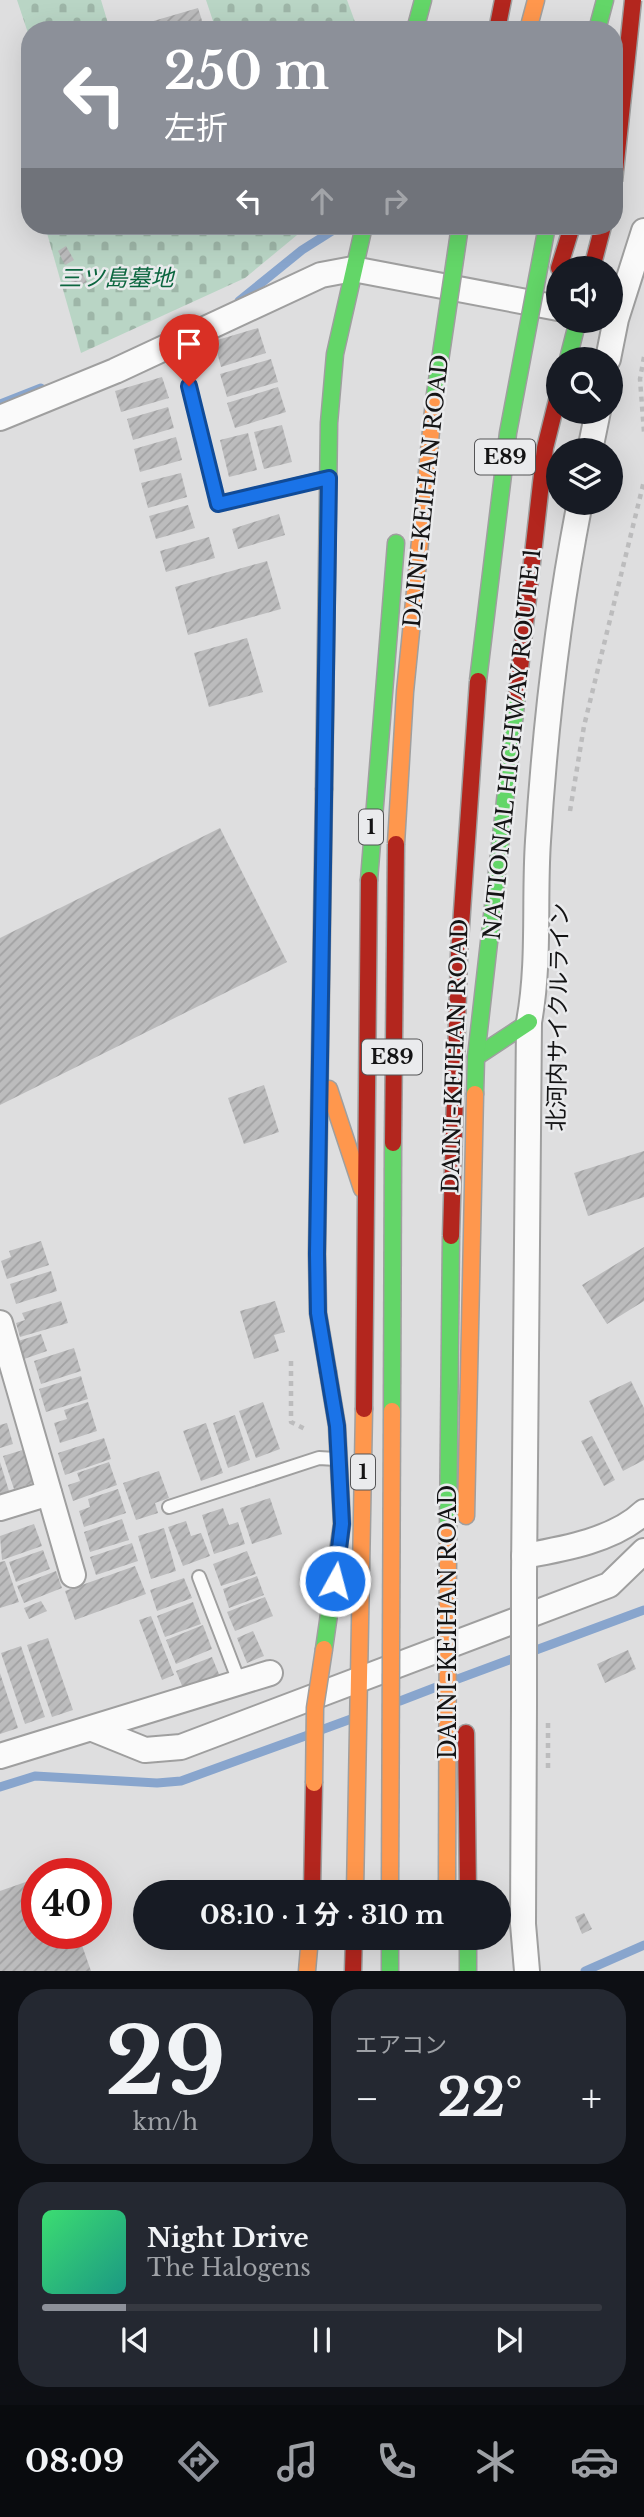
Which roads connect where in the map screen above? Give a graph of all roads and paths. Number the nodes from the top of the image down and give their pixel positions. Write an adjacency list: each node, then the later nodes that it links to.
1 (424, 0): 7 (main road)
2 (503, 0): 8 (main road)
3 (536, 0): 9 (main road)
4 (606, 0): 10 (main road)
5 (633, 0): 12 (main road, bridge)
6 (644, 8): 11 (main road, bridge)
7 (418, 21)
8 (499, 21)
9 (530, 21)
10 (600, 21)
11 (623, 67)
12 (623, 115)
13 (644, 231): 25 (street)
14 (362, 235): 22 (main road)
15 (459, 235): 62 (main road, DAINI-KEIHAN ROAD / E89, bridge)
16 (469, 235): 24 (main road)
17 (545, 235): 37 (main road, DAINI-KEIHAN ROAD / E89, bridge)
18 (570, 235): 20 (main road)
19 (601, 235): 21 (main road)
20 (564, 256)
21 (595, 256)
22 (353, 269): 24 (street); 29 (street); 32 (main road)
23 (546, 284): 24 (street)
24 (454, 288): 34 (main road, bridge)
25 (623, 290)
26 (546, 328): 37 (main road, bridge)
27 (644, 357): 31 (path)
28 (189, 386): 32 (lane)
29 (0, 418)
30 (551, 424): 40 (main road, NATIONAL HIGHWAY ROUTE 1)
31 (644, 432)
32 (329, 478): 41 (main road)
33 (644, 481): 38 (path)
34 (408, 489)
35 (577, 515): 39 (street)
36 (398, 536): 42 (main road, 1)
37 (475, 690): 63 (main road, DAINI-KEIHAN ROAD / E89, bridge)
38 (568, 821)
39 (529, 1022): 40 (main road); 51 (street)
40 (476, 1057): 49 (main road, NATIONAL HIGHWAY ROUTE 1)
41 (321, 1066): 42 (main road); 44 (main road)
42 (365, 1197): 56 (main road, 1)
43 (0, 1323): 45 (street)
44 (339, 1460): 46 (lane); 60 (main road, bridge)
45 (49, 1493): 47 (street); 52 (street)
46 (169, 1507)
47 (0, 1508)
48 (644, 1512): 51 (street)
49 (466, 1537)
50 (644, 1551): 56 (street)
51 (524, 1565): 73 (street, bridge)
52 (73, 1575)
53 (199, 1577): 55 (lane)
54 (270, 1673): 55 (street)
55 (240, 1684): 58 (street)
56 (359, 1688): 58 (street); 61 (main road, 1)
57 (466, 1711): 64 (main road)
58 (93, 1729): 59 (street)
59 (0, 1756)
60 (312, 1880)
61 (355, 1880)
62 (390, 1880)
63 (447, 1880)
64 (468, 1880)
65 (309, 1950): 69 (main road)
66 (354, 1950): 70 (main road)
67 (390, 1950): 71 (main road)
68 (468, 1950): 72 (main road)
69 (307, 1971)
70 (353, 1971)
71 (390, 1971)
72 (468, 1971)
73 (527, 1971)

